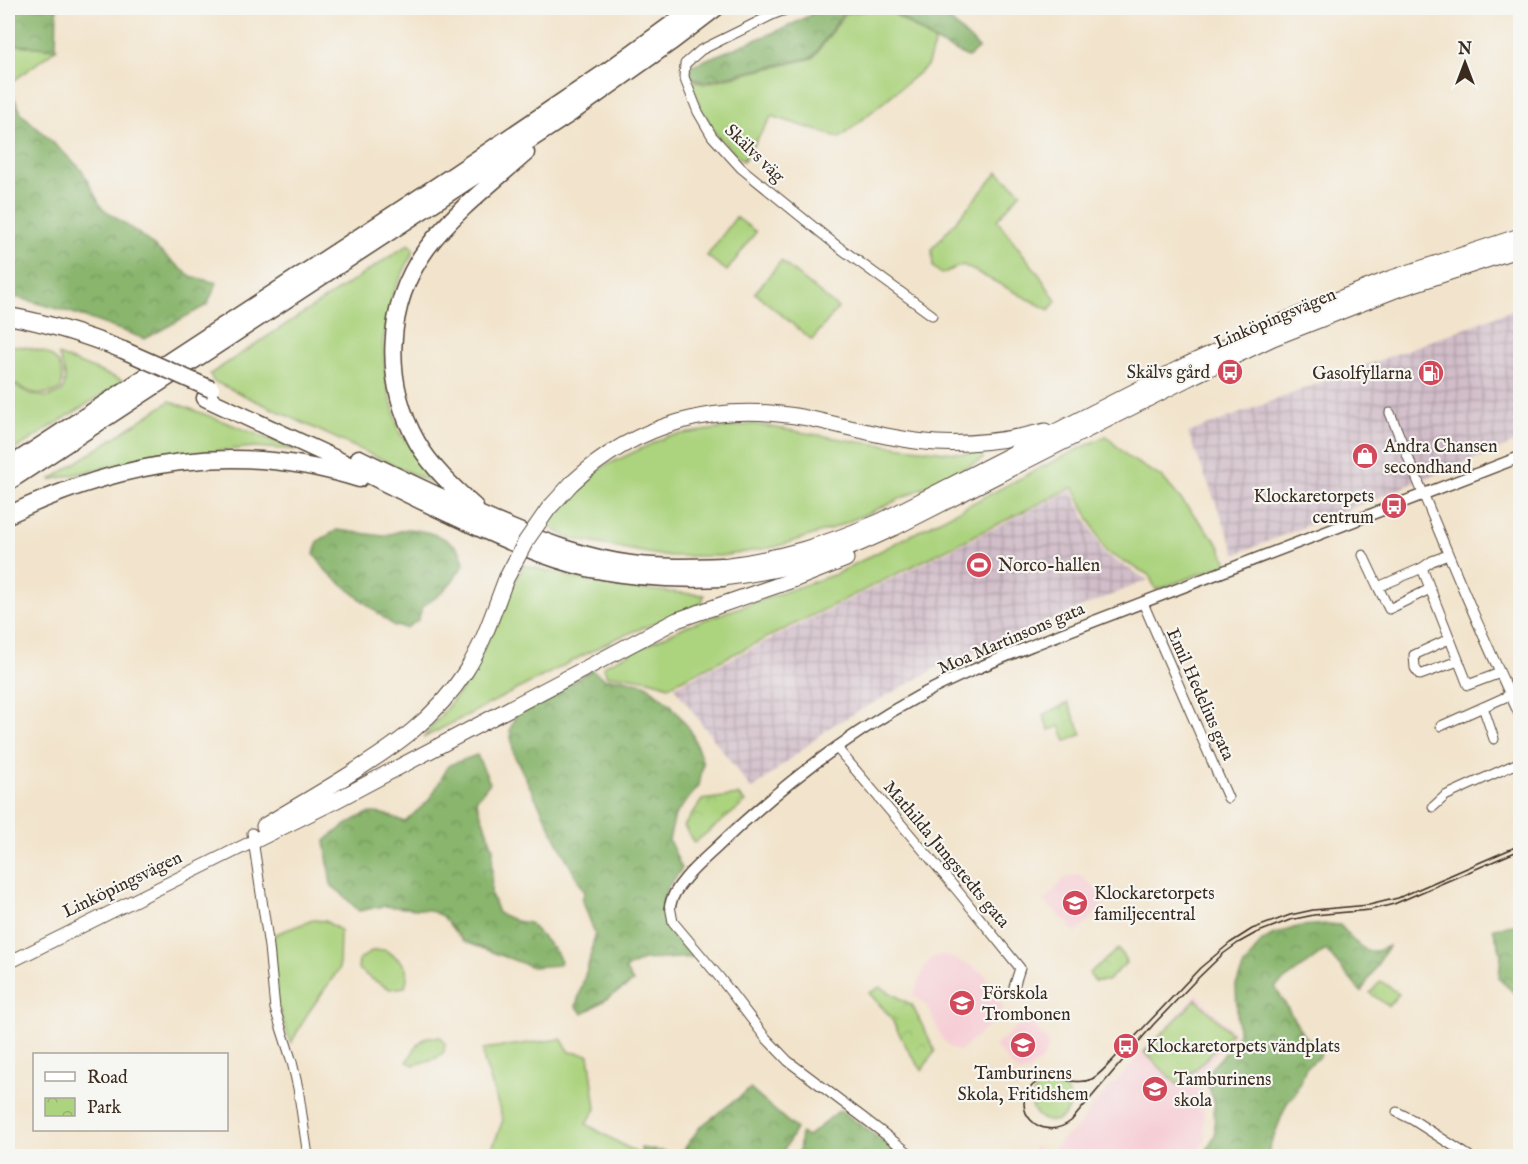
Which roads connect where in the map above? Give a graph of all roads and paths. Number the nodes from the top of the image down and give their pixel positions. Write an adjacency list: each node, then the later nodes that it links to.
1 (694, 8): 14 (highway)
2 (716, 8): 4 (highway)
3 (791, 8): 7 (street, Skälvs väg)
4 (571, 113): 18 (highway); 22 (highway)
5 (1521, 236): 13 (highway, Linköpingsvägen)
6 (1521, 249): 23 (highway, Linköpingsvägen)
7 (932, 315)
8 (8, 316): 10 (highway)
9 (8, 326): 10 (highway)
10 (120, 354): 11 (highway)
11 (208, 393): 19 (highway); 22 (highway)
12 (1390, 413): 20 (street)
13 (1068, 426): 27 (highway); 43 (highway, bridge)
14 (56, 435): 16 (highway); 17 (highway)
15 (1521, 457): 20 (street, Moa Martinsons gata)
16 (8, 458)
17 (8, 467)
18 (8, 482)
19 (408, 495): 21 (highway); 27 (highway)
20 (1424, 495): 25 (street); 30 (street, Moa Martinsons gata)
21 (8, 515)
22 (487, 518): 27 (highway)
23 (894, 528): 27 (highway); 43 (highway)
24 (1363, 555): 28 (street)
25 (1448, 555): 26 (street); 33 (street)
26 (1422, 568): 28 (street); 29 (street)
27 (723, 572)
28 (1378, 587): 29 (street)
29 (1430, 590): 31 (street)
30 (1143, 603): 39 (street, Moa Martinsons gata); 41 (street, Emil Hedelius gata)
31 (1449, 639): 32 (street); 32 (street)
32 (1458, 661): 33 (street)
33 (1500, 672): 34 (street)
34 (1510, 695): 35 (street); 36 (street)
35 (1483, 707): 37 (street); 38 (street)
36 (1521, 716)
37 (1441, 726)
38 (1494, 739)
39 (836, 747): 44 (street, Moa Martinsons gata); 46 (street, Mathilda Jungstedts gata)
40 (1521, 762): 42 (street)
41 (1228, 798)
42 (1433, 807)
43 (253, 837): 45 (main road, Linköpingsvägen); 48 (street)
44 (670, 906): 49 (street)
45 (8, 963)
46 (1014, 987)
47 (1397, 1112): 50 (street)
48 (308, 1156)
49 (913, 1156)
50 (1469, 1156)

